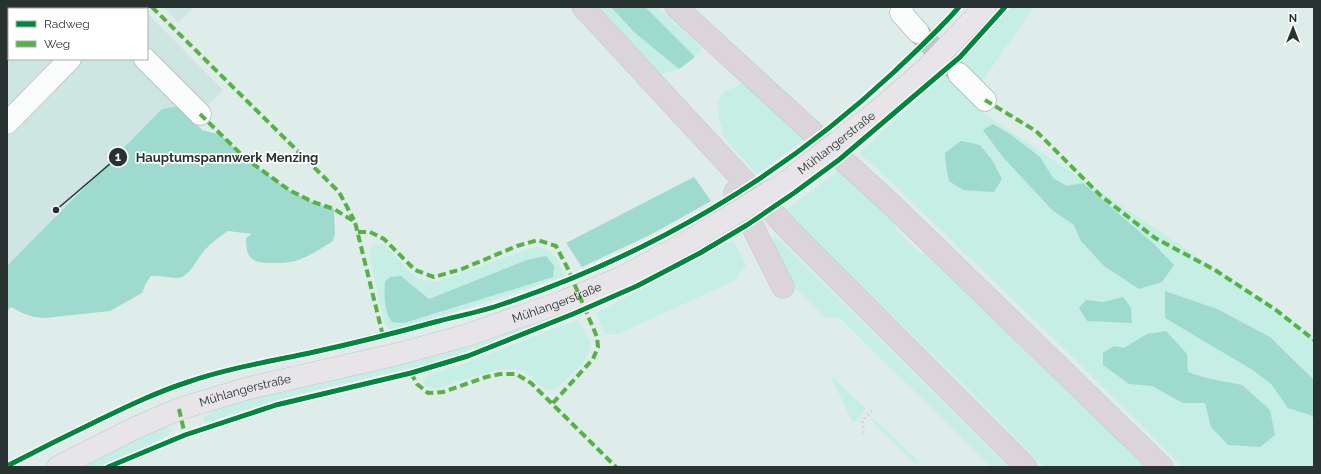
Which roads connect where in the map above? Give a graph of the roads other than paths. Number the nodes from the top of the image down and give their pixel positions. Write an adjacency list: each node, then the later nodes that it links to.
1 (583, 7): 12 (highway)
2 (676, 7): 16 (highway)
3 (902, 7): 5 (lane)
4 (986, 7): 14 (main road, Mühlangerstraße, bridge)
5 (918, 32)
6 (69, 60): 11 (lane)
7 (146, 60): 10 (lane)
8 (959, 74): 9 (lane)
9 (985, 100)
10 (200, 114)
11 (7, 123)
12 (713, 148): 13 (highway); 15 (highway)
13 (783, 287)
14 (58, 467)
15 (1026, 467)
16 (1162, 467)

